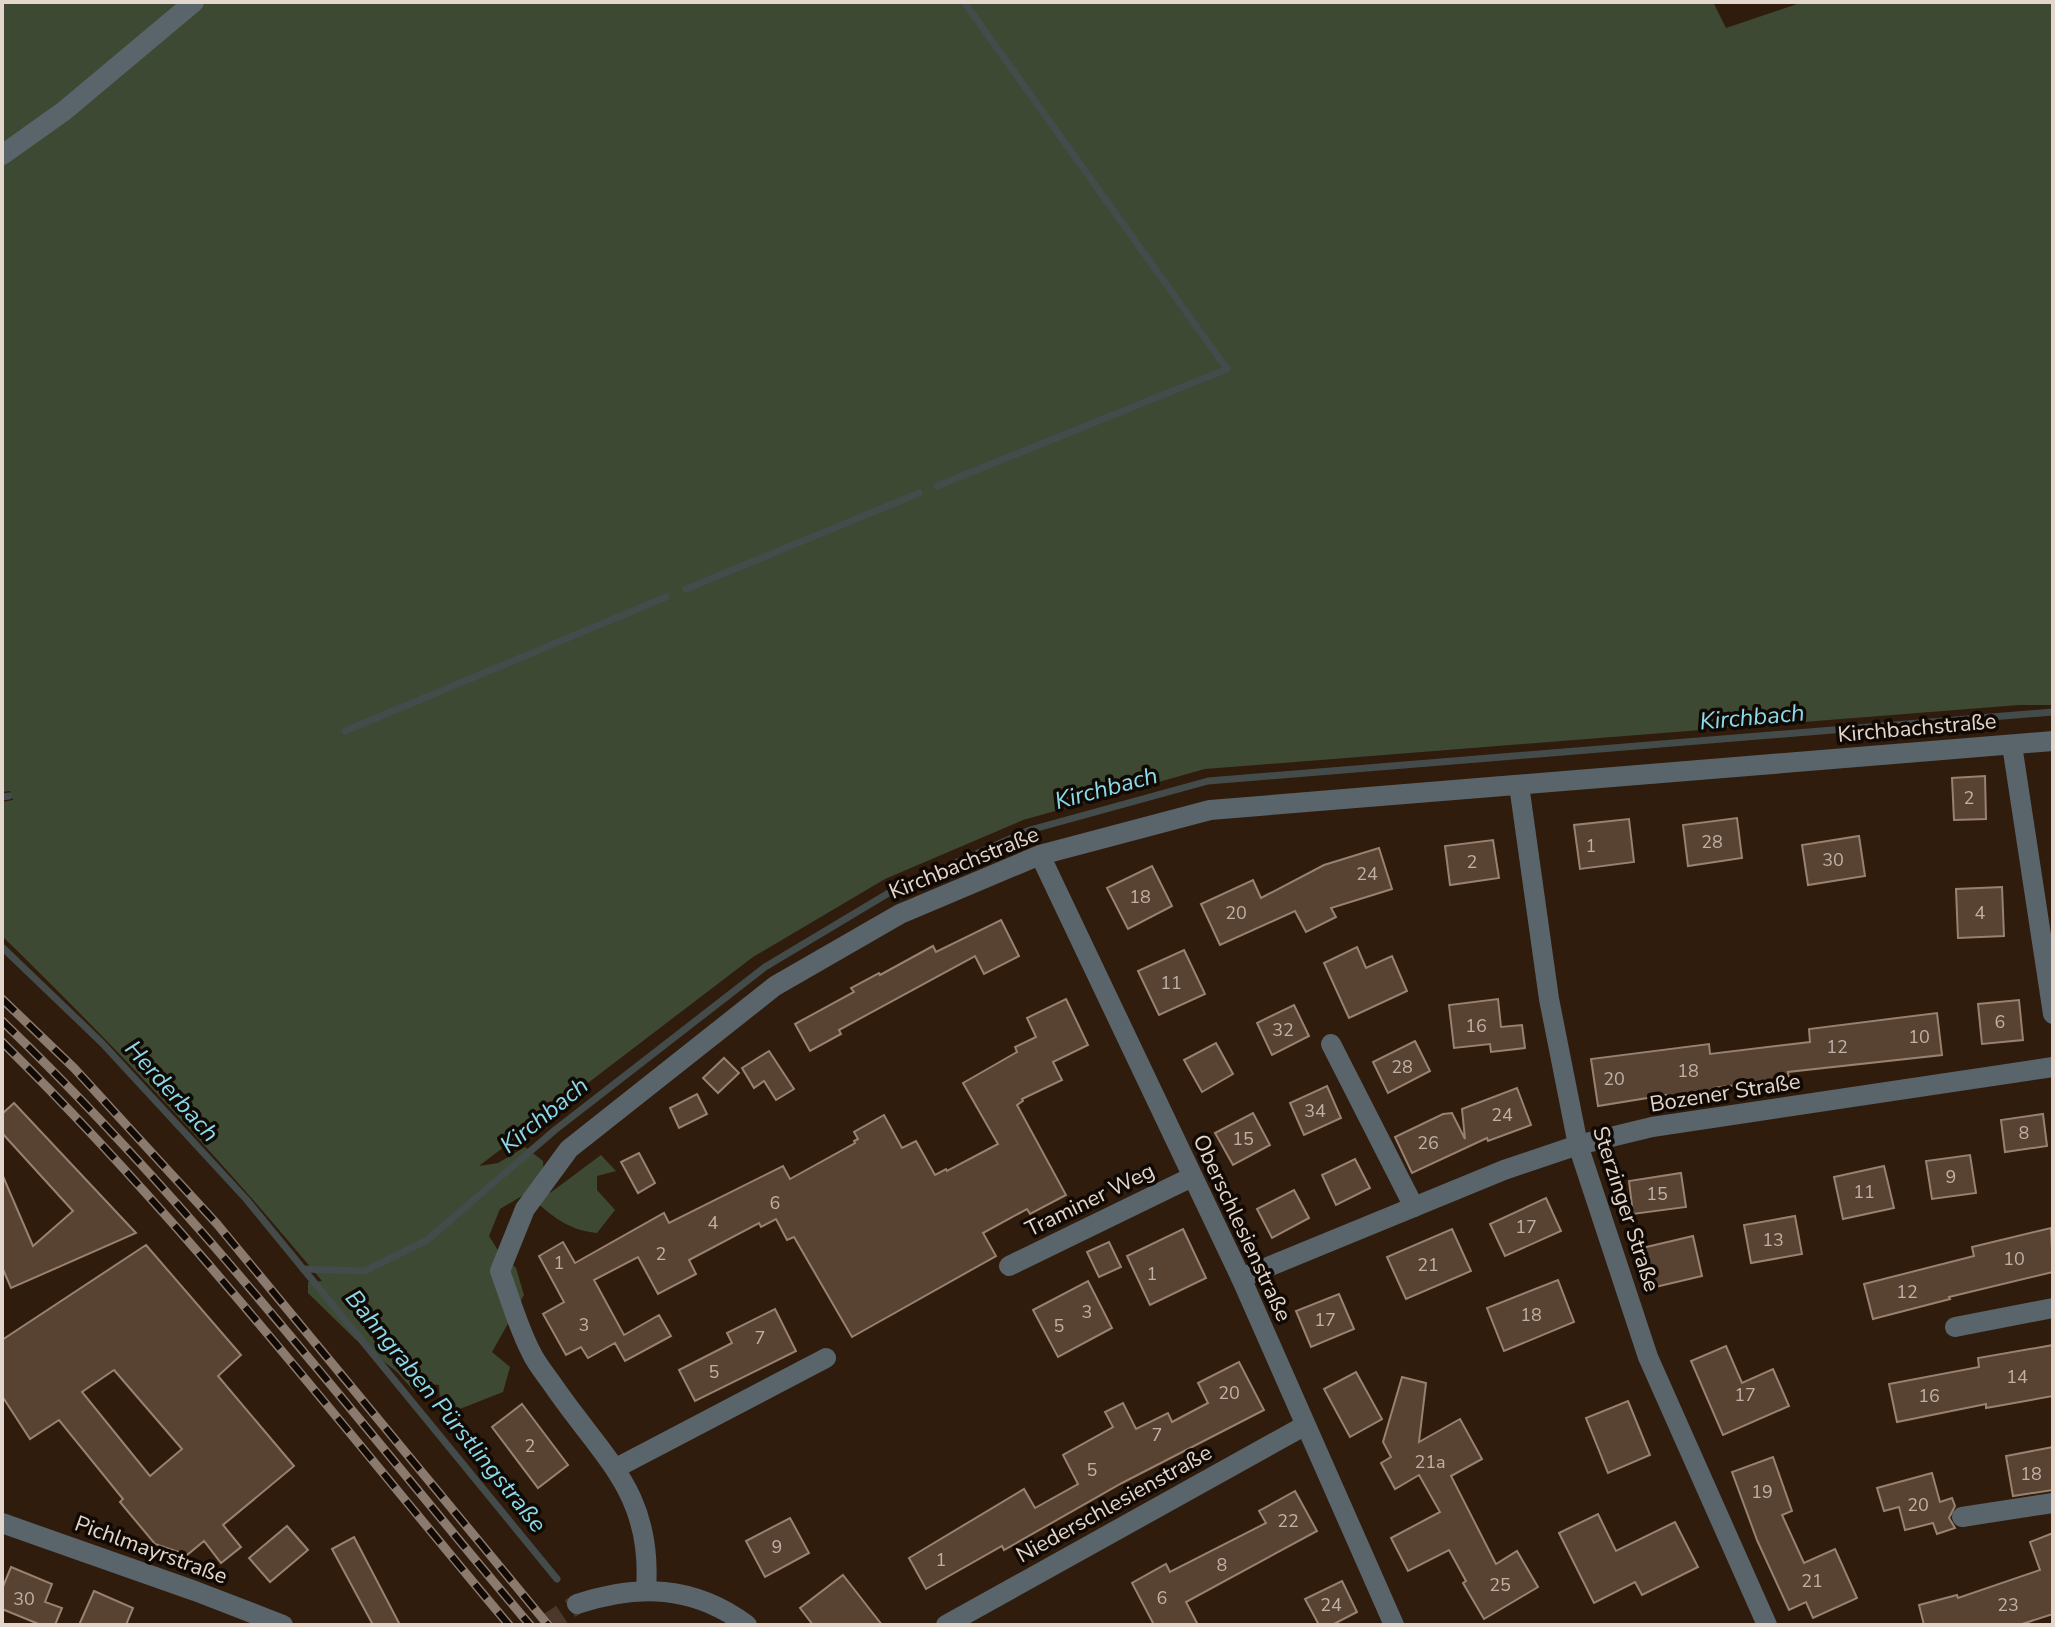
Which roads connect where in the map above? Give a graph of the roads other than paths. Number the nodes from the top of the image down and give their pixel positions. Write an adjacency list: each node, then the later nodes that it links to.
1 (194, 2): 2 (street)
2 (2, 155)
3 (2053, 741): 4 (street, Kirchbachstraße)
4 (2012, 745): 5 (street, Kirchbachstraße); 7 (street)
5 (1519, 785): 6 (street, Kirchbachstraße); 10 (street, Sterzinger Straße)
6 (1040, 855): 11 (street, Oberschlesienstraße); 19 (street, Kirchbachstraße)
7 (2053, 1014)
8 (1331, 1044): 12 (street)
9 (2053, 1067): 10 (street, Bozener Straße)
10 (1578, 1145): 12 (street, Bozener Straße); 29 (street, Sterzinger Straße)
11 (1192, 1177): 13 (street, Traminer Weg); 14 (street, Oberschlesienstraße)
12 (1414, 1207): 14 (street, Bozener Straße)
13 (1009, 1266)
14 (1241, 1278): 18 (street, Oberschlesienstraße)
15 (2053, 1308): 16 (street)
16 (1955, 1327)
17 (826, 1358): 19 (street)
18 (1304, 1426): 27 (street, Niederschlesienstraße); 28 (street, Oberschlesienstraße)
19 (616, 1468): 23 (street, Kirchbachstraße)
20 (2053, 1503): 21 (street)
21 (1962, 1517)
22 (2, 1523): 25 (street, Pichlmayrstraße)
23 (646, 1590): 24 (street); 26 (street)
24 (577, 1604)
25 (283, 1625)
26 (747, 1625)
27 (946, 1625)
28 (1394, 1625)
29 (1767, 1625)

